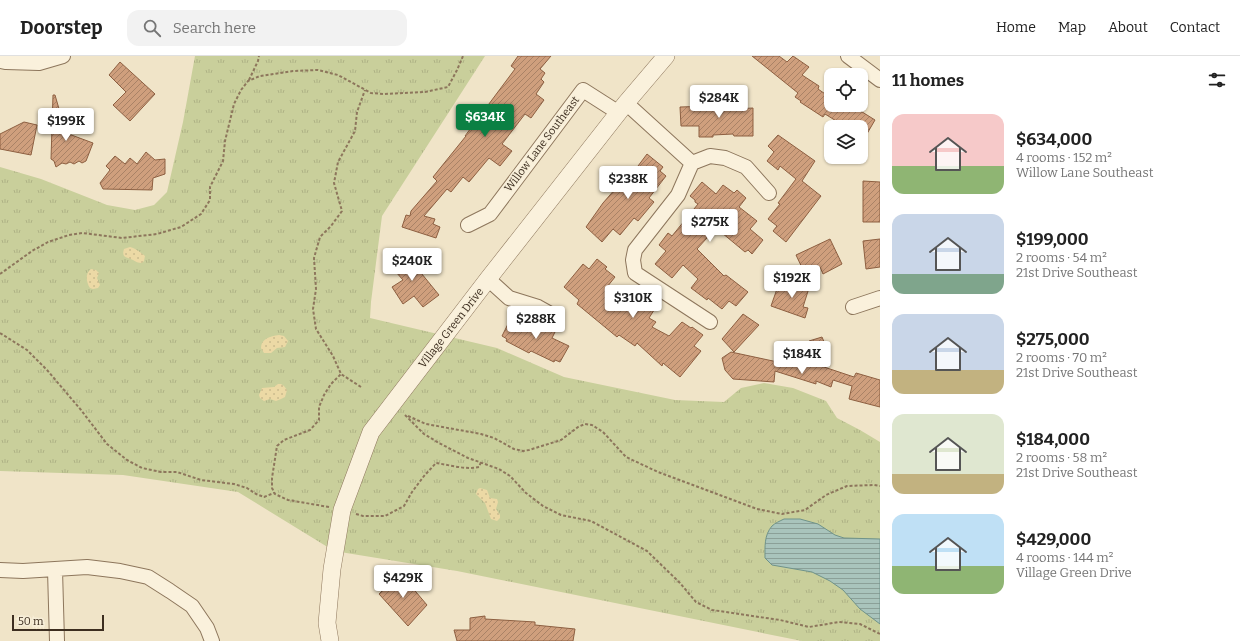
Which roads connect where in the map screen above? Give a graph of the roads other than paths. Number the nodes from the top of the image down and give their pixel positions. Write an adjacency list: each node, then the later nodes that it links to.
1 (63, 56): 4 (street)
2 (666, 56): 6 (street, Village Green Drive)
3 (848, 56): 5 (street)
4 (0, 61)
5 (880, 80)
6 (623, 108): 7 (street); 9 (street, Willow Lane Southeast); 10 (street, Village Green Drive)
7 (692, 163): 8 (street); 14 (street)
8 (769, 193)
9 (468, 225)
10 (488, 279): 13 (street); 19 (street, Village Green Drive)
11 (880, 298): 12 (street)
12 (853, 307)
13 (556, 316)
14 (710, 322)
15 (0, 570): 16 (street)
16 (55, 570): 17 (street); 18 (street)
17 (57, 641)
18 (212, 641)
19 (330, 641)

